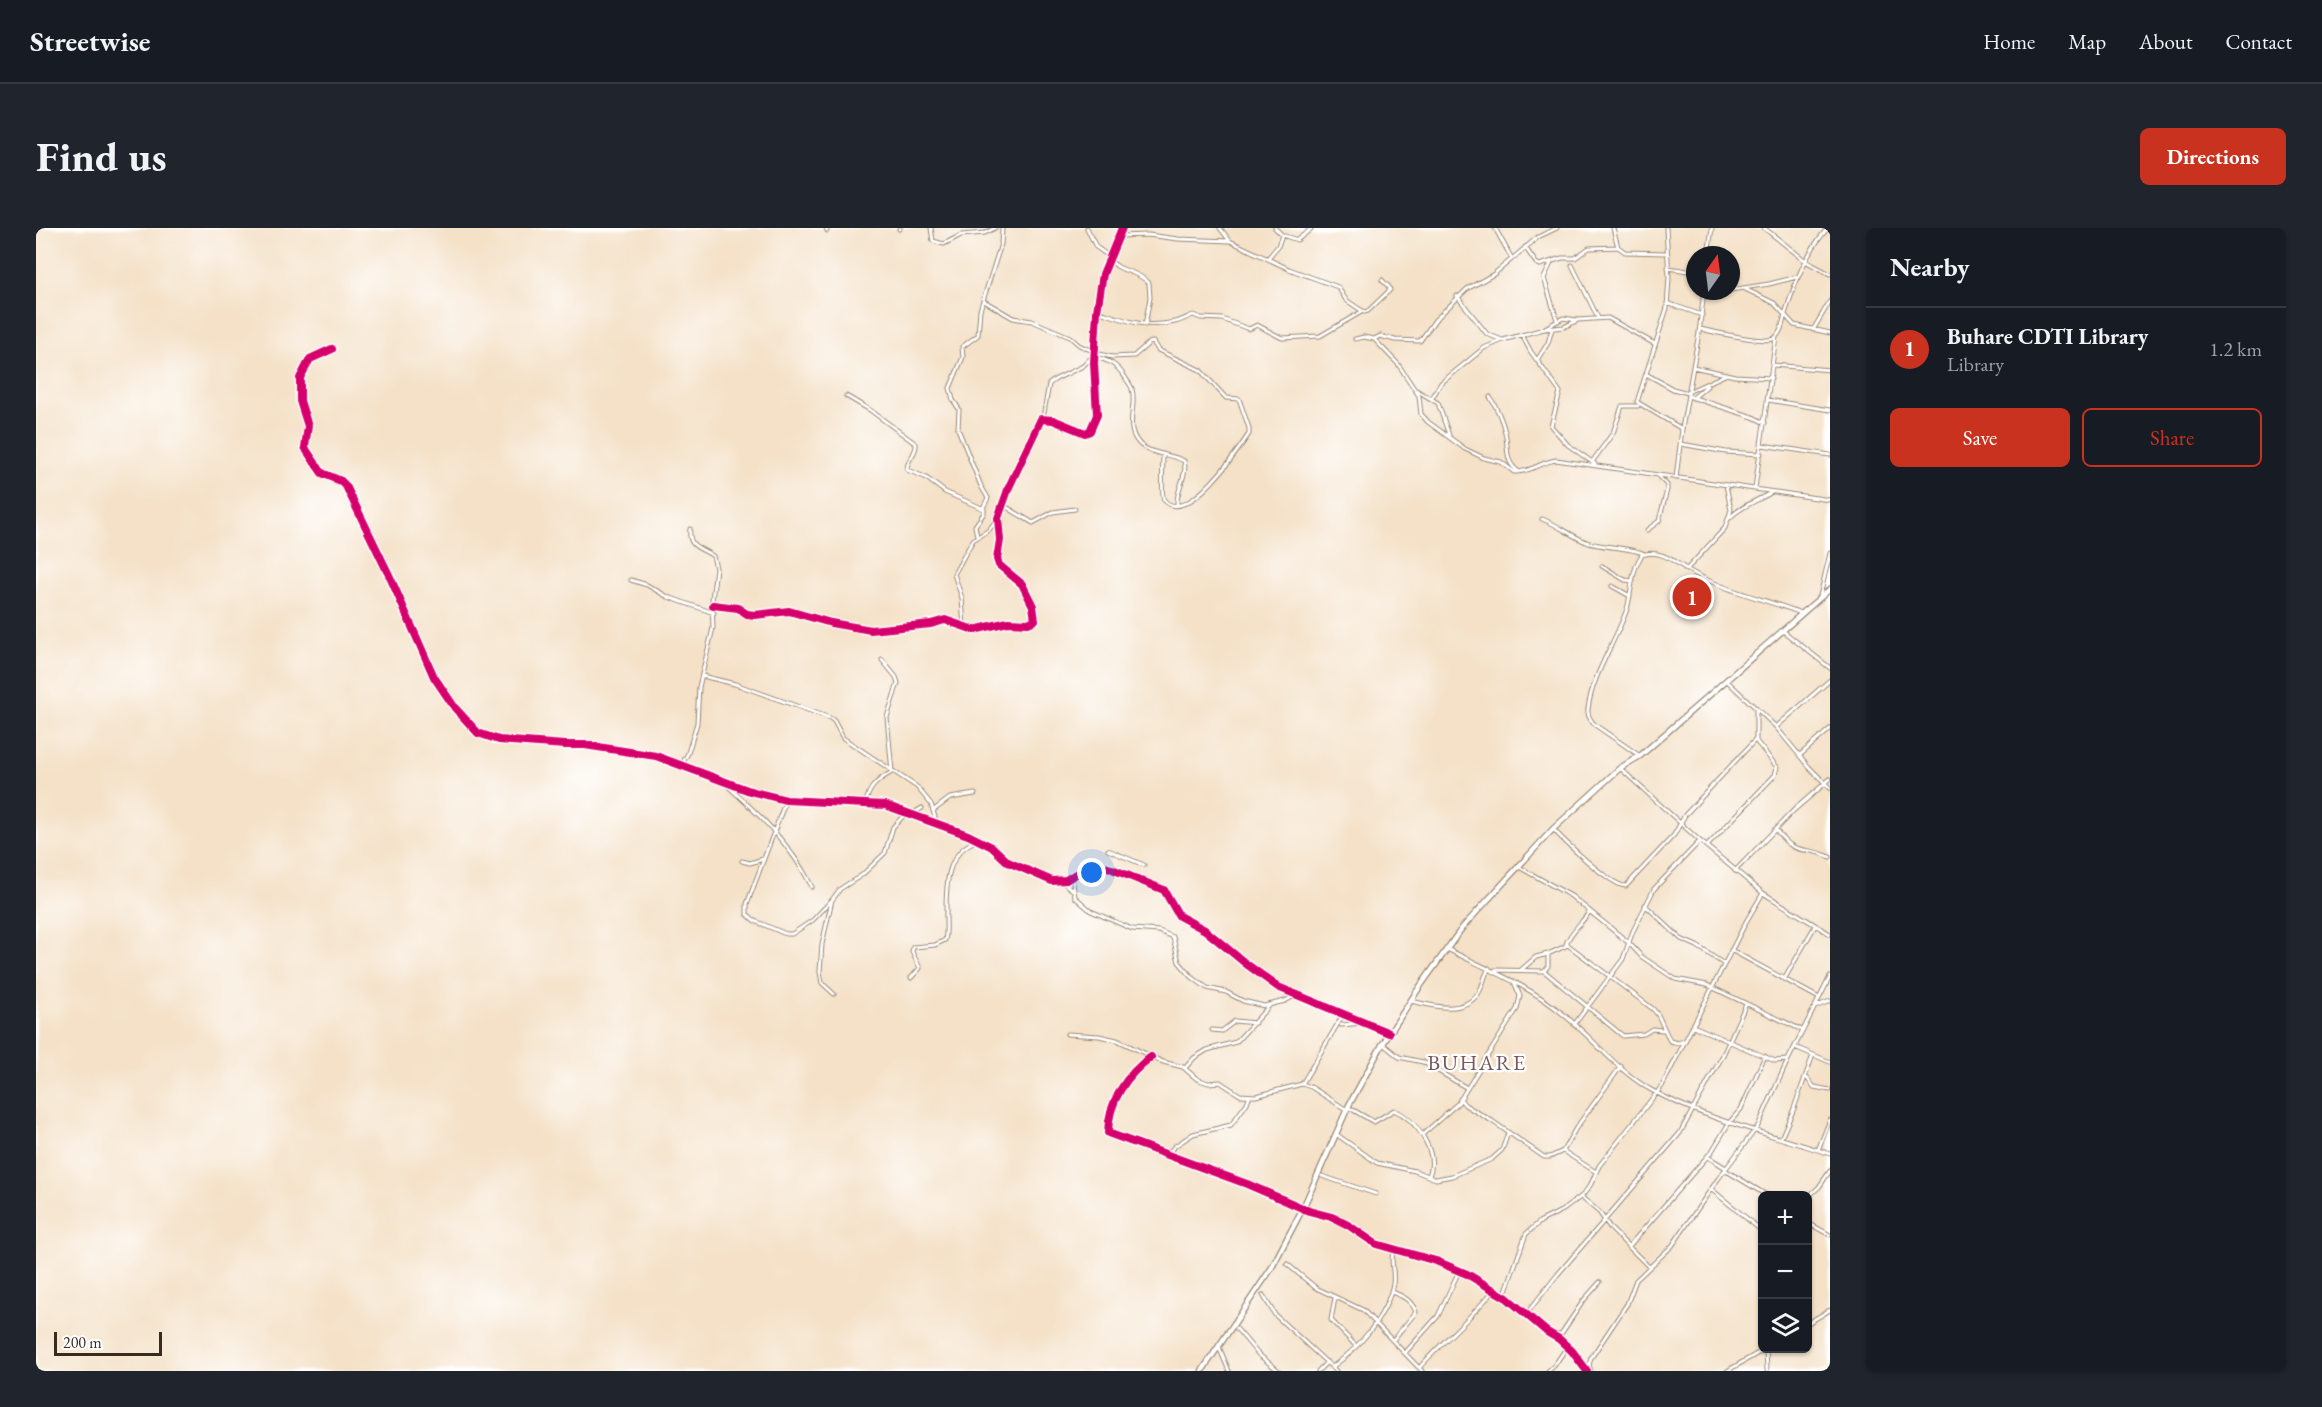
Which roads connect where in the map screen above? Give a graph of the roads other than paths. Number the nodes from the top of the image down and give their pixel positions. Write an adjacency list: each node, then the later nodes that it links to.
1 (931, 228): 2 (street)
2 (995, 228)
3 (1002, 228): 38 (street)
4 (1087, 228): 24 (street)
5 (1122, 228): 17 (street)
6 (1220, 228): 18 (street)
7 (1275, 228): 16 (street)
8 (1495, 228): 23 (street)
9 (1557, 228): 20 (street)
10 (1614, 228): 21 (street)
11 (1666, 228): 22 (street)
12 (1712, 228): 19 (street)
13 (1764, 228): 27 (street)
14 (1311, 229): 16 (street)
15 (1827, 229): 27 (street)
16 (1282, 235): 25 (street)
17 (1118, 236): 18 (street); 24 (street)
18 (1230, 241): 25 (street)
19 (1709, 246)
20 (1525, 247): 23 (street); 26 (street)
21 (1618, 247): 22 (street); 26 (street)
22 (1666, 253): 29 (street)
23 (1511, 257): 36 (street)
24 (1110, 258): 41 (street); 48 (street)
25 (1268, 258): 42 (street)
26 (1552, 261): 46 (street)
27 (1807, 262): 31 (street); 32 (street)
28 (1572, 265): 45 (street)
29 (1668, 268): 30 (street); 40 (street)
30 (1686, 271)
31 (1830, 274)
32 (1797, 277): 35 (street); 44 (street)
33 (1382, 280): 42 (street)
34 (1740, 288): 35 (street)
35 (1743, 288): 44 (street)
36 (1457, 296): 57 (street); 58 (street)
37 (1703, 300): 43 (street)
38 (984, 301): 61 (street); 99 (street)
39 (1830, 302): 52 (street)
40 (1667, 303): 43 (street); 59 (street)
41 (1097, 311): 48 (street); 61 (street)
42 (1362, 311): 48 (street)
43 (1702, 315): 51 (street)
44 (1785, 316): 52 (street); 55 (street)
45 (1598, 318): 47 (street); 59 (street)
46 (1557, 320): 47 (street); 49 (street)
47 (1578, 320): 50 (street)
48 (1145, 326)
49 (1544, 329): 50 (street); 54 (street)
50 (1552, 329): 62 (street)
51 (1700, 329): 55 (street); 64 (street)
52 (1813, 330): 53 (street)
53 (1830, 333)
54 (1523, 337): 58 (street); 62 (street)
55 (1776, 337): 63 (street)
56 (1355, 339): 57 (street)
57 (1374, 339): 70 (street)
58 (1503, 340): 74 (street)
59 (1655, 344): 66 (street)
60 (332, 349): 133 (street)
61 (1095, 354): 79 (street); 79 (street); 85 (street); 97 (street)
62 (1537, 360): 88 (street)
63 (1773, 365): 65 (street); 68 (street)
64 (1693, 367): 67 (street); 71 (street)
65 (1830, 369)
66 (1646, 374): 71 (street); 77 (street)
67 (1726, 374): 68 (street); 69 (street)
68 (1771, 378): 76 (street)
69 (1708, 384): 71 (street); 75 (street)
70 (1415, 389): 74 (street); 82 (street)
71 (1688, 394): 75 (street); 81 (street)
72 (846, 396): 99 (street)
73 (1490, 397): 90 (street)
74 (1432, 398): 82 (street)
75 (1693, 398): 80 (street)
76 (1768, 400): 78 (street); 80 (street)
77 (1640, 406): 81 (street); 88 (street)
78 (1830, 410)
79 (1043, 418): 98 (street)
80 (1765, 423): 84 (street)
81 (1682, 429): 83 (street)
82 (1450, 438): 90 (street)
83 (1681, 444): 86 (street); 92 (street)
84 (1762, 445): 86 (street); 87 (street)
85 (1163, 454): 97 (street); 97 (street)
86 (1761, 454): 94 (street)
87 (1830, 455)
88 (1592, 462): 89 (street)
89 (1597, 465): 90 (street); 91 (street)
90 (1520, 472)
91 (1659, 477): 92 (street); 105 (street)
92 (1677, 478): 93 (street)
93 (1726, 485): 94 (street); 103 (street)
94 (1755, 488): 95 (street)
95 (1773, 491): 96 (street); 103 (street)
96 (1830, 500)
97 (1177, 504)
98 (1003, 505): 100 (street); 101 (street)
99 (983, 508): 106 (street)
100 (1075, 509)
101 (998, 518): 106 (street); 120 (street)
102 (1542, 519): 108 (street)
103 (1729, 519): 110 (street)
104 (690, 529): 117 (street)
105 (1647, 530)
106 (977, 536): 120 (street)
107 (1830, 553): 116 (street)
108 (1644, 554): 110 (street); 112 (street)
109 (1602, 566): 112 (street)
110 (1686, 570): 119 (street)
111 (631, 580): 118 (street)
112 (1633, 581): 115 (street)
113 (1612, 586): 115 (street)
114 (1830, 589): 116 (main road)
115 (1630, 596): 131 (street)
116 (1820, 598): 119 (main road)
117 (713, 605): 118 (street); 120 (street)
118 (714, 613): 124 (street)
119 (1803, 614): 121 (main road)
120 (964, 628)
121 (1783, 631): 123 (street); 126 (main road)
122 (882, 660): 135 (street)
123 (1830, 668)
124 (702, 676): 133 (street); 135 (street)
125 (1830, 680): 128 (street)
126 (1726, 681): 127 (street); 131 (main road)
127 (1756, 708): 128 (street); 130 (street)
128 (1776, 726): 132 (street)
129 (1830, 729): 132 (street)
130 (1756, 739): 148 (street); 154 (street)
131 (1640, 756): 134 (main road)
132 (1800, 756): 138 (street)
133 (681, 766): 137 (street)
134 (1620, 768): 148 (street); 149 (main road)
135 (892, 772): 142 (street); 144 (street)
136 (1830, 779): 138 (street)
137 (721, 780): 141 (street); 151 (street)
138 (1825, 783): 139 (street); 150 (street)
139 (1830, 788)
140 (975, 794): 144 (street)
141 (786, 800): 142 (street); 151 (street)
142 (866, 804): 145 (street)
143 (922, 808): 146 (street)
144 (934, 810): 147 (street)
145 (907, 812): 146 (street); 167 (street)
146 (912, 814): 147 (street)
147 (937, 824): 152 (street)
148 (1681, 824): 149 (street); 153 (street)
149 (1553, 829): 160 (main road)
150 (1775, 829): 156 (street); 161 (street)
151 (774, 831): 157 (street); 164 (street)
152 (978, 840): 163 (street); 184 (street)
153 (1700, 841): 154 (street); 168 (street)
154 (1707, 846): 161 (street)
155 (1108, 850): 159 (street)
156 (1830, 857)
157 (765, 859): 158 (street); 167 (street)
158 (742, 861)
159 (1144, 865)
160 (1519, 866): 169 (street); 174 (main road)
161 (1735, 871): 166 (street)
162 (1072, 876): 163 (street); 165 (street); 189 (street)
163 (1061, 881): 165 (street)
164 (812, 887)
165 (1074, 891): 194 (street)
166 (1763, 893): 170 (street); 175 (street)
167 (832, 900): 188 (street)
168 (1645, 905): 172 (street); 177 (street)
169 (1590, 911): 172 (street); 173 (street)
170 (1815, 926): 171 (street); 185 (street)
171 (1830, 933)
172 (1629, 943): 182 (street); 187 (street)
173 (1566, 944): 176 (street); 182 (street)
174 (1447, 949): 178 (street); 191 (main road)
175 (1731, 950): 177 (street); 185 (street)
176 (1548, 954): 180 (street); 181 (street)
177 (1724, 964): 187 (street)
178 (1489, 968): 179 (street); 191 (street)
179 (1495, 970): 180 (street); 186 (street)
180 (1521, 970): 181 (street)
181 (1544, 971): 196 (street)
182 (1610, 976): 196 (street); 204 (street)
183 (1830, 977): 190 (street)
184 (911, 978)
185 (1785, 978): 190 (street)
186 (1513, 981): 201 (street); 221 (street)
187 (1713, 988): 193 (street); 202 (street)
188 (834, 994)
189 (1296, 995): 194 (street); 197 (street)
190 (1819, 998): 195 (street)
191 (1411, 1001): 206 (main road)
192 (1830, 1001): 195 (street)
193 (1746, 1004): 205 (street); 209 (street)
194 (1270, 1005): 198 (street)
195 (1814, 1007): 205 (street)
196 (1587, 1008): 201 (street); 204 (street)
197 (1343, 1015): 199 (street); 220 (street)
198 (1255, 1023): 203 (street); 218 (street)
199 (1367, 1023): 200 (street); 206 (street)
200 (1341, 1025)
201 (1574, 1025): 217 (street)
202 (1693, 1026): 208 (street); 209 (street)
203 (1212, 1030)
204 (1663, 1030): 208 (street)
205 (1802, 1030): 211 (street)
206 (1389, 1033): 210 (main road)
207 (1067, 1034): 214 (street)
208 (1686, 1040): 223 (street)
209 (1729, 1041): 213 (street); 227 (street)
210 (1383, 1044): 221 (street); 226 (main road)
211 (1795, 1047): 212 (street); 215 (street)
212 (1813, 1055): 216 (street); 219 (street)
213 (1765, 1056): 215 (street); 229 (street)
214 (1151, 1057): 218 (street); 237 (street)
215 (1788, 1060): 230 (street)
216 (1830, 1062)
217 (1621, 1066): 223 (street); 236 (street)
218 (1185, 1068): 224 (street)
219 (1807, 1076): 222 (street); 234 (street)
220 (1302, 1084): 224 (street); 226 (street)
221 (1467, 1088): 225 (street)
222 (1830, 1090)
223 (1657, 1092): 227 (street); 242 (street)
224 (1249, 1096): 237 (street)
225 (1460, 1099): 231 (street); 233 (street)
226 (1348, 1109): 232 (main road); 233 (street)
227 (1694, 1110): 229 (street); 251 (street)
228 (1830, 1120): 235 (street)
229 (1729, 1123): 230 (street); 239 (street)
230 (1754, 1130): 234 (street); 240 (street)
231 (1508, 1132): 236 (street); 244 (street)
232 (1336, 1134): 244 (street); 250 (main road)
233 (1422, 1135): 244 (street)
234 (1780, 1138): 235 (street)
235 (1818, 1150): 238 (street)
236 (1563, 1151): 242 (street)
237 (1167, 1154): 250 (street)
238 (1830, 1154)
239 (1708, 1157): 240 (street); 255 (street)
240 (1726, 1169): 245 (street); 246 (street)
241 (1830, 1171): 247 (street)
242 (1596, 1172): 249 (street)
243 (1322, 1176): 248 (street)
244 (1429, 1176)
245 (1711, 1189): 253 (street); 258 (street)
246 (1760, 1191)
247 (1812, 1193)
248 (1376, 1194)
249 (1581, 1197): 251 (street); 264 (street)
250 (1303, 1208): 256 (street); 273 (main road)
251 (1605, 1221): 255 (street); 267 (street)
252 (1812, 1225): 254 (street)
253 (1758, 1228)
254 (1830, 1234)
255 (1629, 1246): 258 (street)
256 (1393, 1250): 259 (street); 262 (street)
257 (1287, 1264): 265 (street)
258 (1649, 1268): 288 (street)
259 (1459, 1270): 261 (street); 276 (street)
260 (1600, 1282): 271 (street)
261 (1494, 1290): 264 (street); 281 (street)
262 (1391, 1292): 268 (street); 272 (street)
263 (1263, 1295): 279 (street)
264 (1504, 1296): 267 (street)
265 (1335, 1298): 268 (street); 274 (street)
266 (1830, 1310): 269 (street)
267 (1527, 1313): 271 (street)
268 (1375, 1321): 272 (street); 274 (street)
269 (1812, 1321)
270 (1236, 1328): 284 (street)
271 (1547, 1332): 275 (street)
272 (1393, 1340): 276 (street)
273 (1219, 1345): 282 (main road); 283 (street)
274 (1356, 1346): 280 (street)
275 (1568, 1347): 287 (street); 288 (street)
276 (1405, 1353): 281 (street)
277 (1759, 1353): 289 (street)
278 (1766, 1353): 290 (street)
279 (1327, 1362): 280 (street); 285 (street)
280 (1332, 1367): 286 (street)
281 (1420, 1370)
282 (1202, 1371)
283 (1229, 1371)
284 (1279, 1371)
285 (1318, 1371)
286 (1336, 1371)
287 (1550, 1371)
288 (1589, 1371)
289 (1727, 1371)
290 (1767, 1371)

